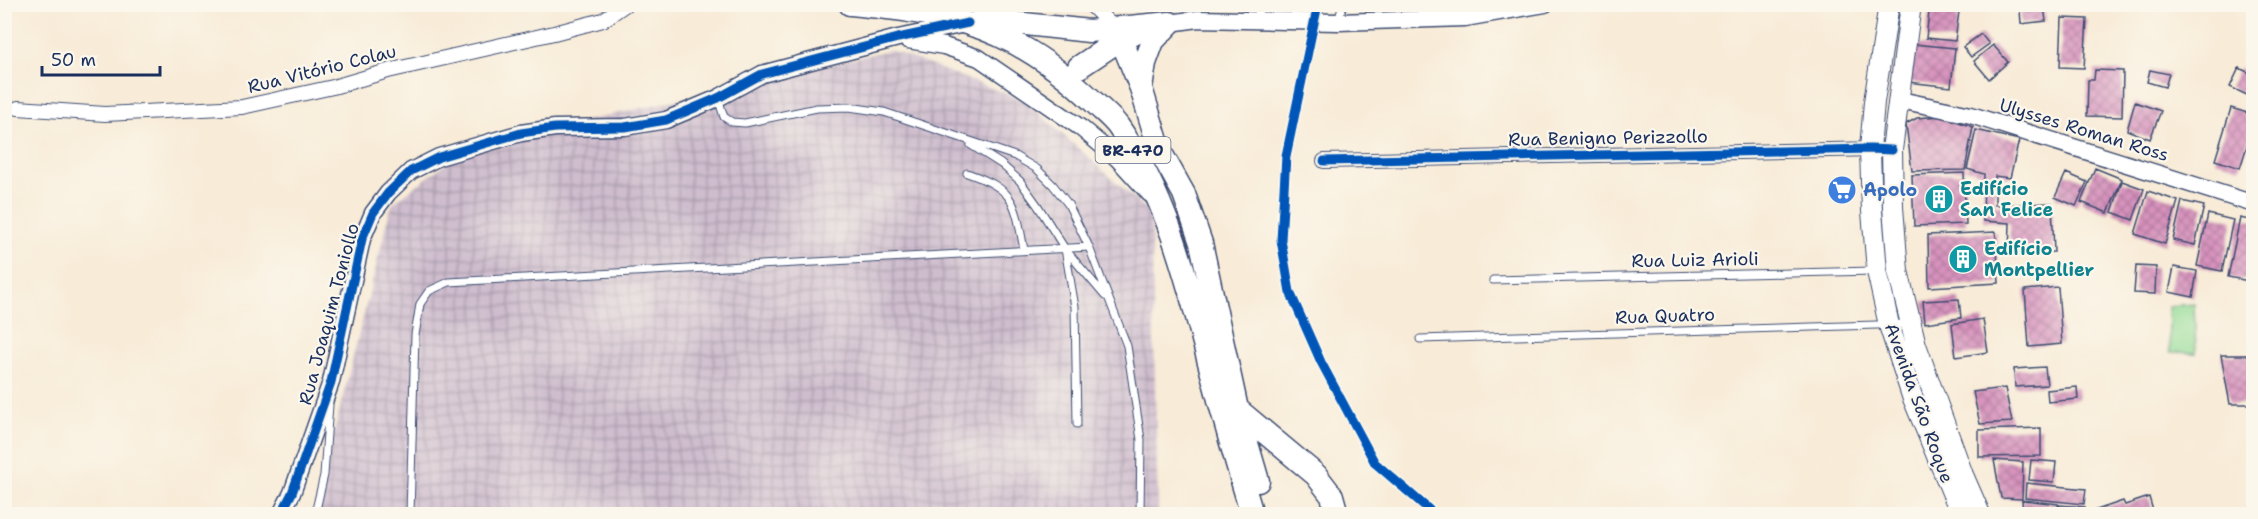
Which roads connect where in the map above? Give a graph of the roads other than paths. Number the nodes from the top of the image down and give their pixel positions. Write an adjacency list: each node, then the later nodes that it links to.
1 (626, 4): 20 (street, Rua Vitório Colau)
2 (850, 4): 12 (highway, BR-470)
3 (956, 4): 10 (highway, BR-470)
4 (1090, 4): 14 (street)
5 (1343, 4): 11 (lane)
6 (1545, 4): 11 (street)
7 (1889, 4): 22 (main road, Avenida São Roque)
8 (1911, 4): 19 (main road, Avenida São Roque)
9 (1258, 13): 11 (street); 13 (street)
10 (998, 21): 12 (highway); 14 (highway); 16 (highway, BR-470)
11 (1338, 22)
12 (968, 23): 15 (street); 28 (highway, BR-470)
13 (1170, 23): 14 (highway); 17 (highway)
14 (1118, 34): 16 (highway); 17 (highway)
15 (898, 38): 18 (street, Rua Joaquim Toniollo); 28 (street, Rua Joaquim Toniollo)
16 (1079, 67): 24 (highway, BR-470)
17 (1141, 88): 24 (highway)
18 (718, 98): 21 (lane); 39 (street, Rua Joaquim Toniollo)
19 (1900, 100): 22 (main road); 23 (main road, Avenida São Roque); 27 (street, Ulysses Roman Ross)
20 (18, 108)
21 (961, 139): 29 (lane); 30 (lane)
22 (1870, 141): 23 (street, Rua Benigno Perizzollo); 25 (street, Rua Benigno Perizzollo); 32 (main road, Avenida São Roque)
23 (1892, 150): 33 (main road, Avenida São Roque)
24 (1160, 151): 40 (highway, BR-470)
25 (1324, 161)
26 (967, 173): 31 (lane)
27 (2253, 204)
28 (1163, 208): 46 (highway, BR-470)
29 (1089, 248): 30 (lane); 35 (lane)
30 (1065, 249): 31 (lane); 35 (lane); 41 (lane)
31 (1024, 250): 44 (lane)
32 (1877, 271): 33 (lane, Rua Luiz Arioli); 34 (lane, Rua Luiz Arioli); 37 (main road, Avenida São Roque)
33 (1898, 271): 36 (main road, Avenida São Roque)
34 (1493, 280)
35 (1109, 300): 45 (lane)
36 (1911, 324): 37 (lane, Rua Quatro); 50 (main road, Avenida São Roque)
37 (1889, 325): 38 (lane, Rua Quatro); 49 (main road, Avenida São Roque)
38 (1420, 339)
39 (331, 382): 42 (street, Rua Joaquim Toniollo); 43 (lane)
40 (1237, 409): 47 (highway, BR-470); 48 (highway)
41 (1077, 424)
42 (281, 514)
43 (315, 514)
44 (410, 514)
45 (1140, 514)
46 (1252, 514)
47 (1268, 514)
48 (1337, 514)
49 (1961, 514)
50 (1980, 514)

